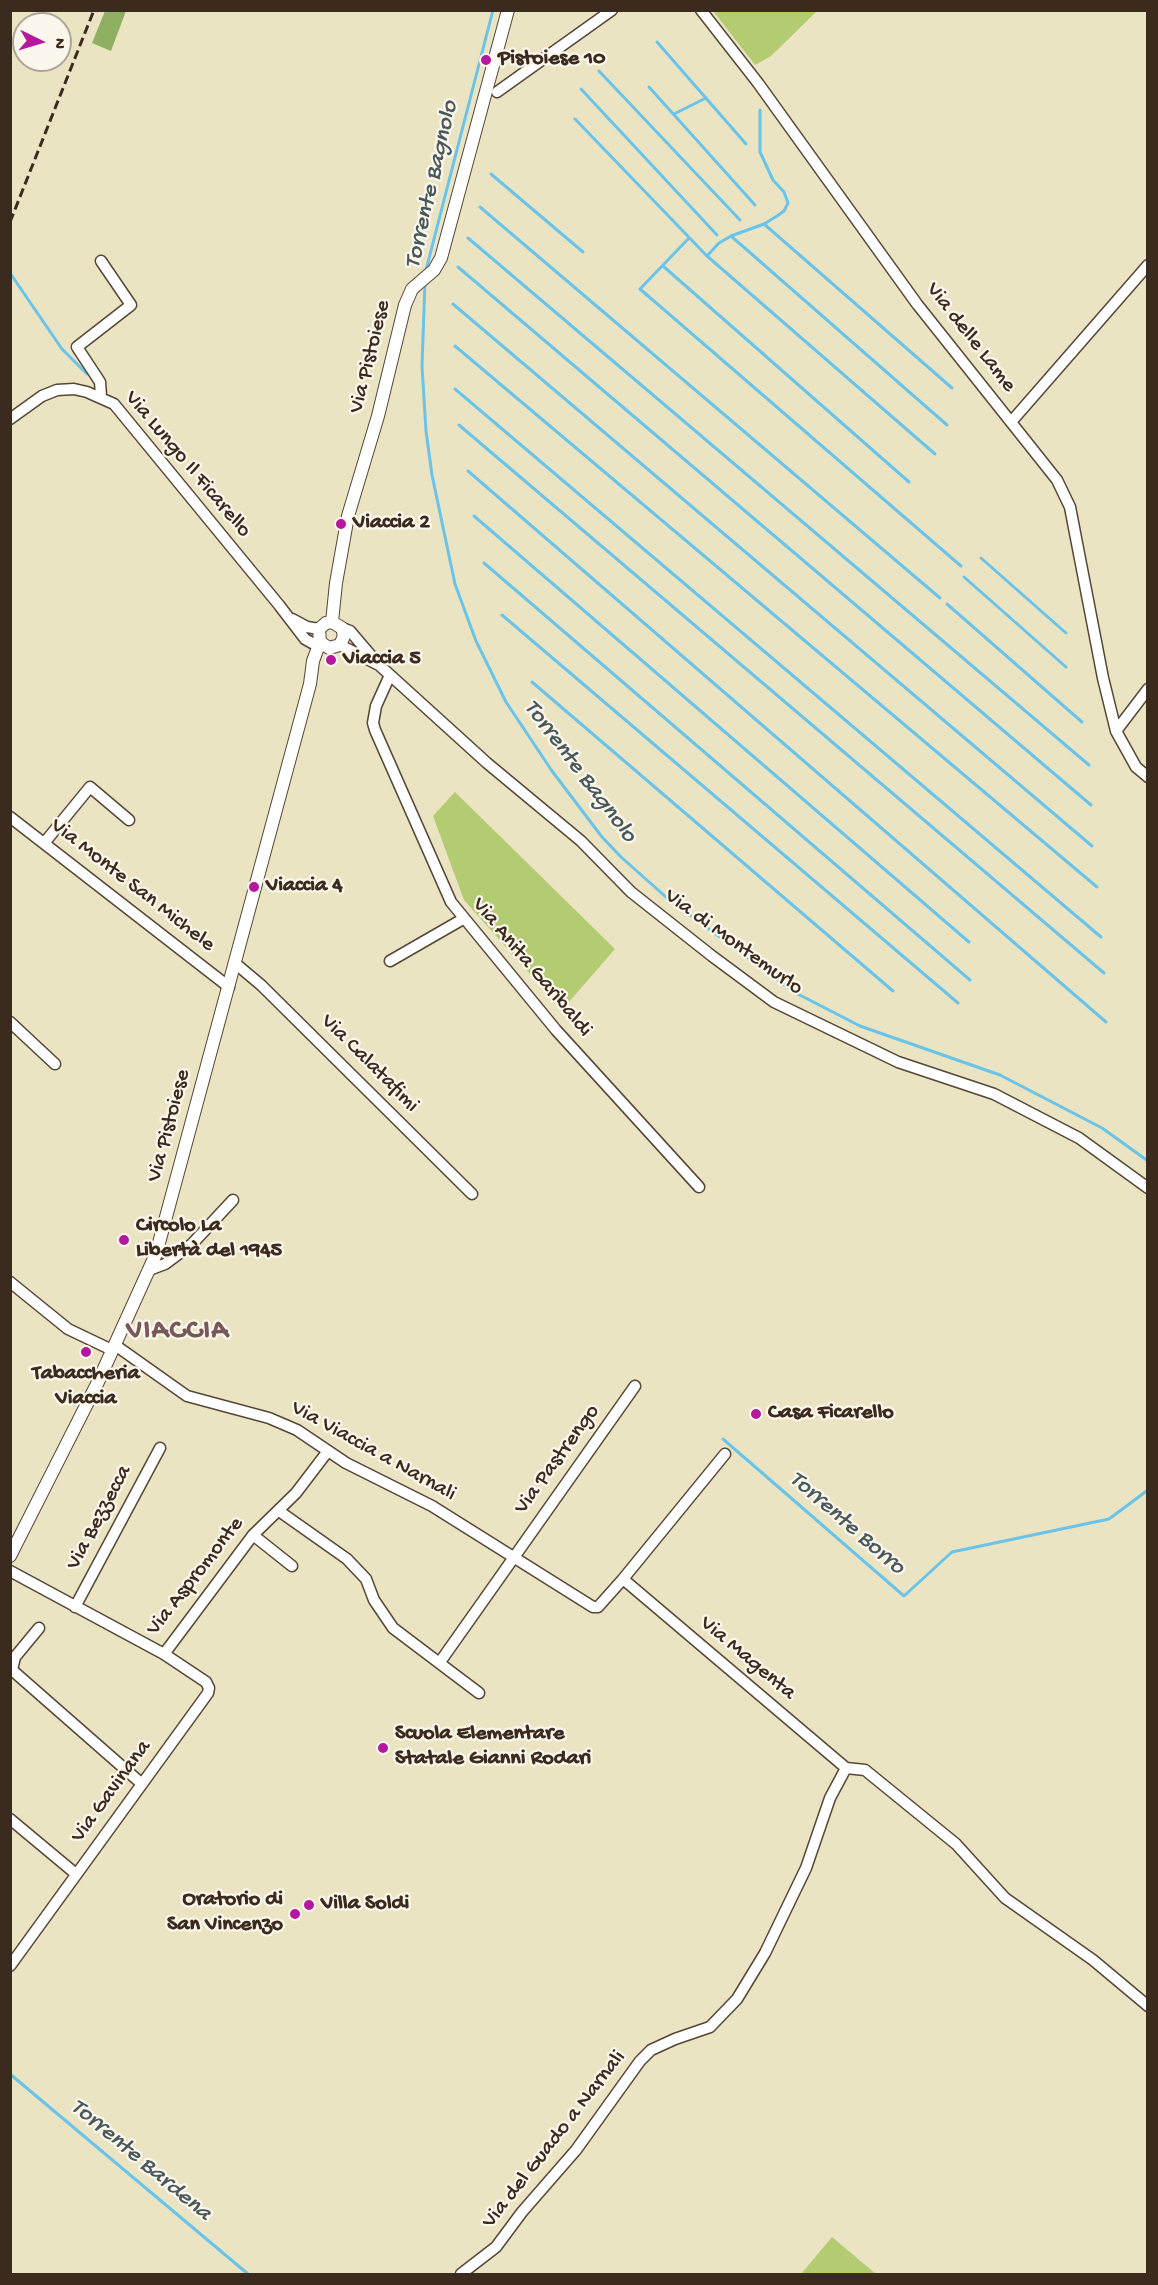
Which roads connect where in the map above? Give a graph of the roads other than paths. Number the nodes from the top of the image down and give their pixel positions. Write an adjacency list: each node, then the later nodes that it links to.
1 (508, 10): 10 (main road, Via Pistoiese)
2 (612, 10): 4 (street)
3 (701, 10): 9 (street, Via delle Lame)
4 (497, 92)
5 (101, 261): 7 (street, Via Lungo Il Ficarello)
6 (1148, 265): 9 (street)
7 (100, 396): 8 (street); 11 (street, Via Lungo Il Ficarello)
8 (10, 419)
9 (1011, 422): 15 (street, Via delle Lame)
10 (337, 625): 11 (main road); 11 (main road, Via Pistoiese); 12 (street, Via di Montemurlo)
11 (327, 641): 12 (street, Via di Montemurlo); 22 (main road, Via Pistoiese)
12 (379, 665): 13 (street, Via di Montemurlo)
13 (390, 675): 20 (street, Via Anita Garibaldi); 27 (street, Via di Montemurlo)
14 (1148, 689): 15 (street)
15 (1116, 731): 16 (street, Via delle Lame)
16 (1148, 777)
17 (10, 817): 19 (street, Via Monte San Michele)
18 (129, 820): 19 (street)
19 (45, 842): 23 (street, Via Monte San Michele)
20 (463, 920): 21 (street); 26 (street, Via Anita Garibaldi)
21 (390, 961)
22 (236, 964): 23 (main road, Via Pistoiese); 28 (street, Via Calatafimi)
23 (229, 987): 30 (main road, Via Pistoiese)
24 (10, 1022): 25 (street)
25 (54, 1065)
26 (699, 1187)
27 (1148, 1188)
28 (472, 1194)
29 (233, 1200): 30 (street)
30 (149, 1270): 32 (main road, Via Pistoiese)
31 (10, 1282): 32 (street, Via Viaccia a Narnali)
32 (113, 1347): 35 (street, Via Viaccia a Narnali); 39 (main road, Via Pistoiese)
33 (635, 1386): 40 (street, Via Pastrengo)
34 (160, 1449): 44 (street, Via Bezzecca)
35 (328, 1451): 37 (street, Via Aspromonte); 40 (street, Via Viaccia a Narnali)
36 (725, 1454): 43 (street, Via Viaccia a Narnali)
37 (279, 1511): 38 (street, Via Aspromonte); 47 (street)
38 (253, 1535): 41 (street); 46 (street, Via Aspromonte)
39 (10, 1556)
40 (513, 1556): 43 (street, Via Viaccia a Narnali); 47 (street)
41 (292, 1566)
42 (10, 1571): 44 (street, Via Aspromonte)
43 (623, 1579): 49 (street, Via Magenta)
44 (75, 1607): 46 (street, Via Aspromonte)
45 (39, 1628): 50 (street)
46 (164, 1654): 50 (street, Via Gavinana)
47 (440, 1662): 48 (street)
48 (479, 1693)
49 (846, 1768): 54 (street); 55 (street, Via del Guado a Narnali)
50 (142, 1784): 52 (street, Via Gavinana)
51 (10, 1819): 52 (street)
52 (76, 1874): 53 (street, Via Gavinana)
53 (10, 1965)
54 (1148, 2006)
55 (461, 2274)

